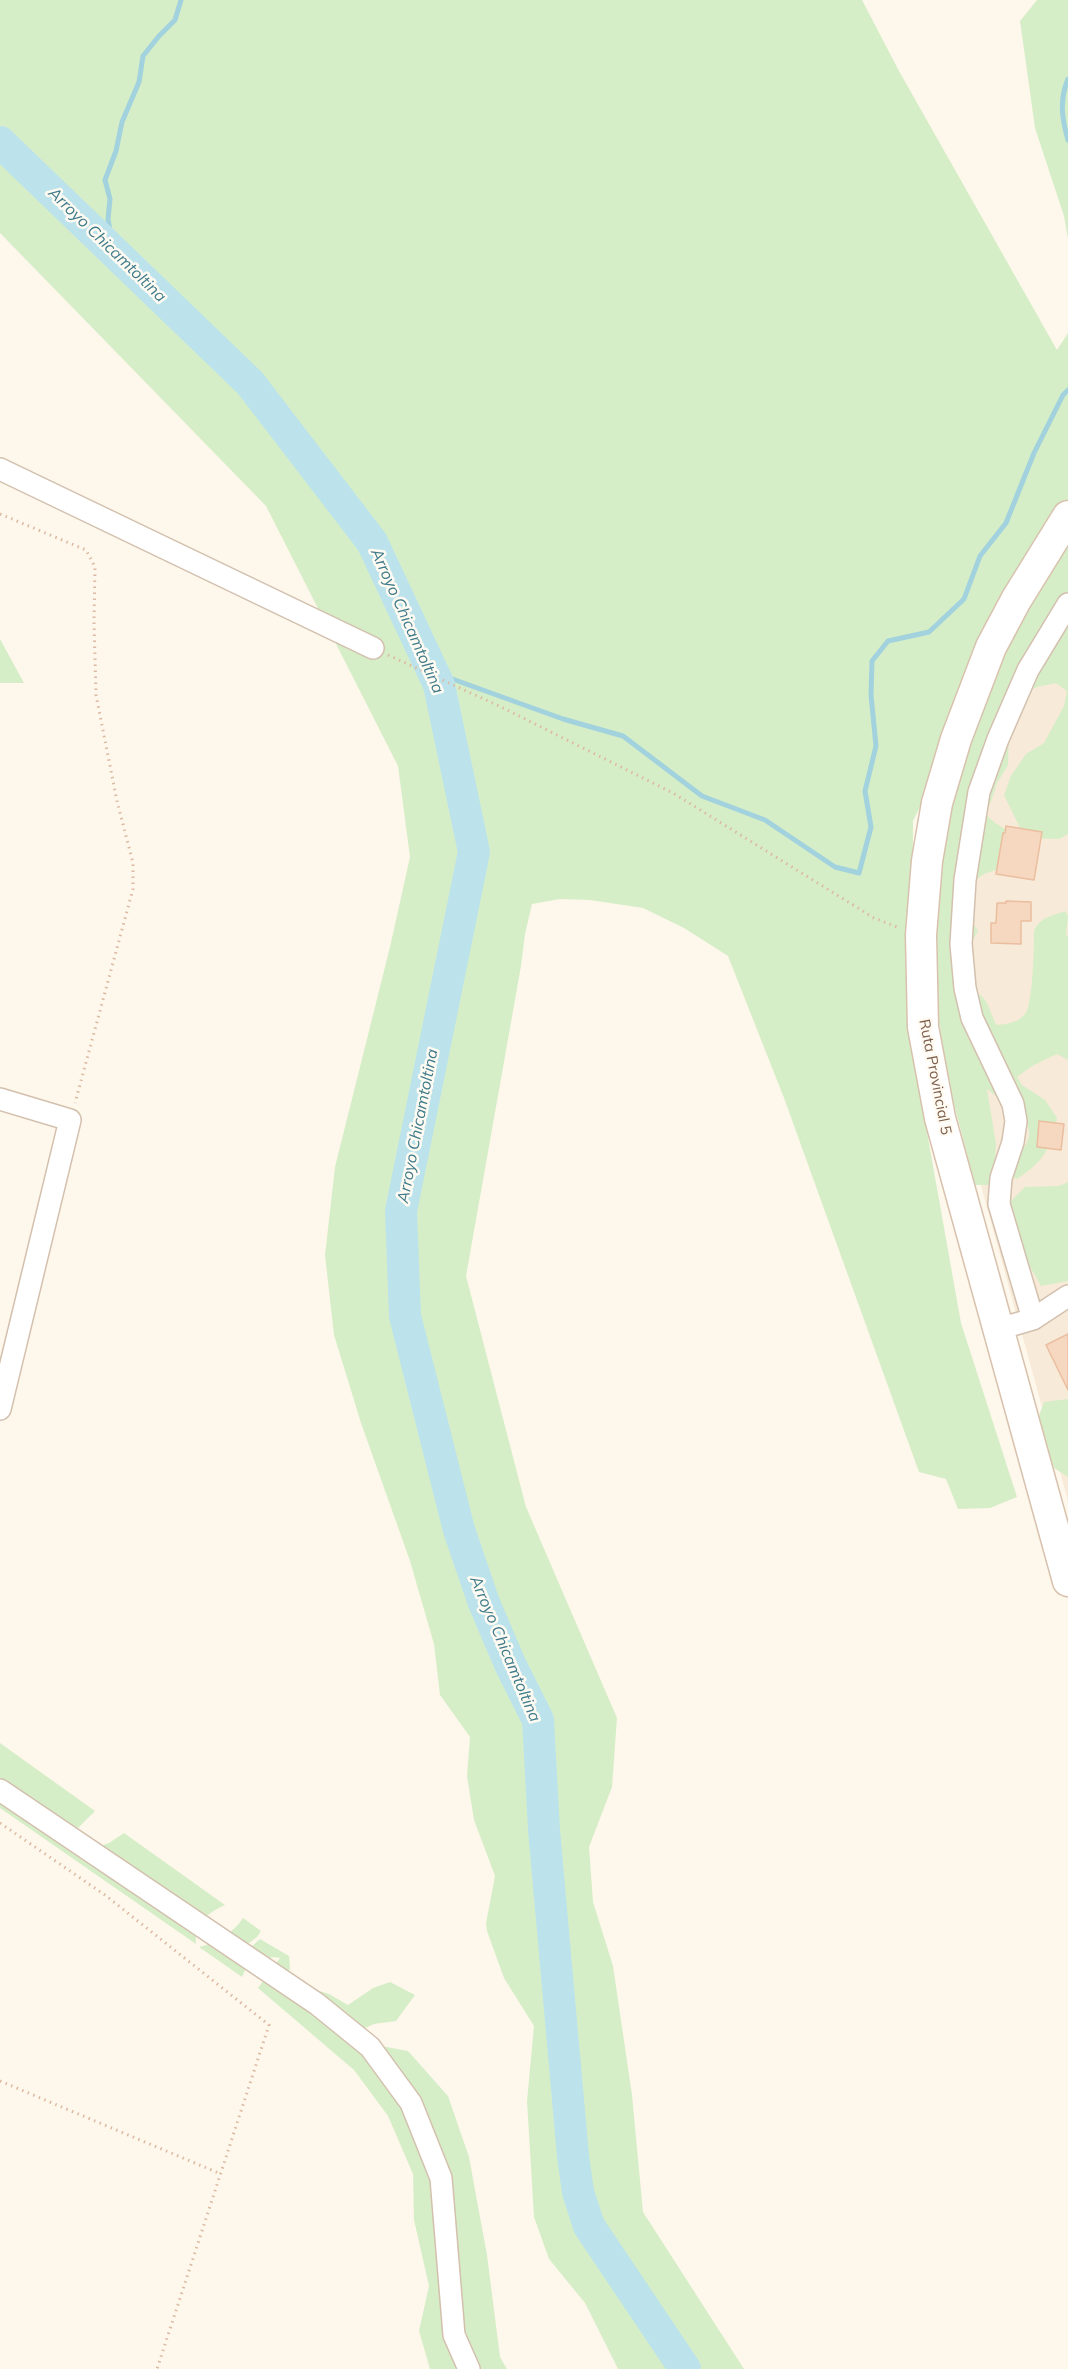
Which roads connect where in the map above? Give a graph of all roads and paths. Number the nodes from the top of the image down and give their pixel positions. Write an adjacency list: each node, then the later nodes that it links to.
1 (0, 469): 5 (street)
2 (0, 514): 8 (path)
3 (1068, 516): 6 (main road, Ruta Provincial 5)
4 (1068, 604): 10 (street)
5 (373, 648): 6 (path)
6 (921, 935): 11 (main road, Ruta Provincial 5)
7 (0, 1099): 8 (street)
8 (70, 1120): 12 (street)
9 (1068, 1296): 10 (street)
10 (1033, 1319): 11 (street)
11 (999, 1329): 13 (main road, Ruta Provincial 5)
12 (0, 1409)
13 (1068, 1581)
14 (0, 1790): 19 (street)
15 (0, 1823): 17 (path)
16 (0, 2081): 17 (path)
17 (221, 2174): 18 (path)
18 (157, 2369)
19 (469, 2369)

